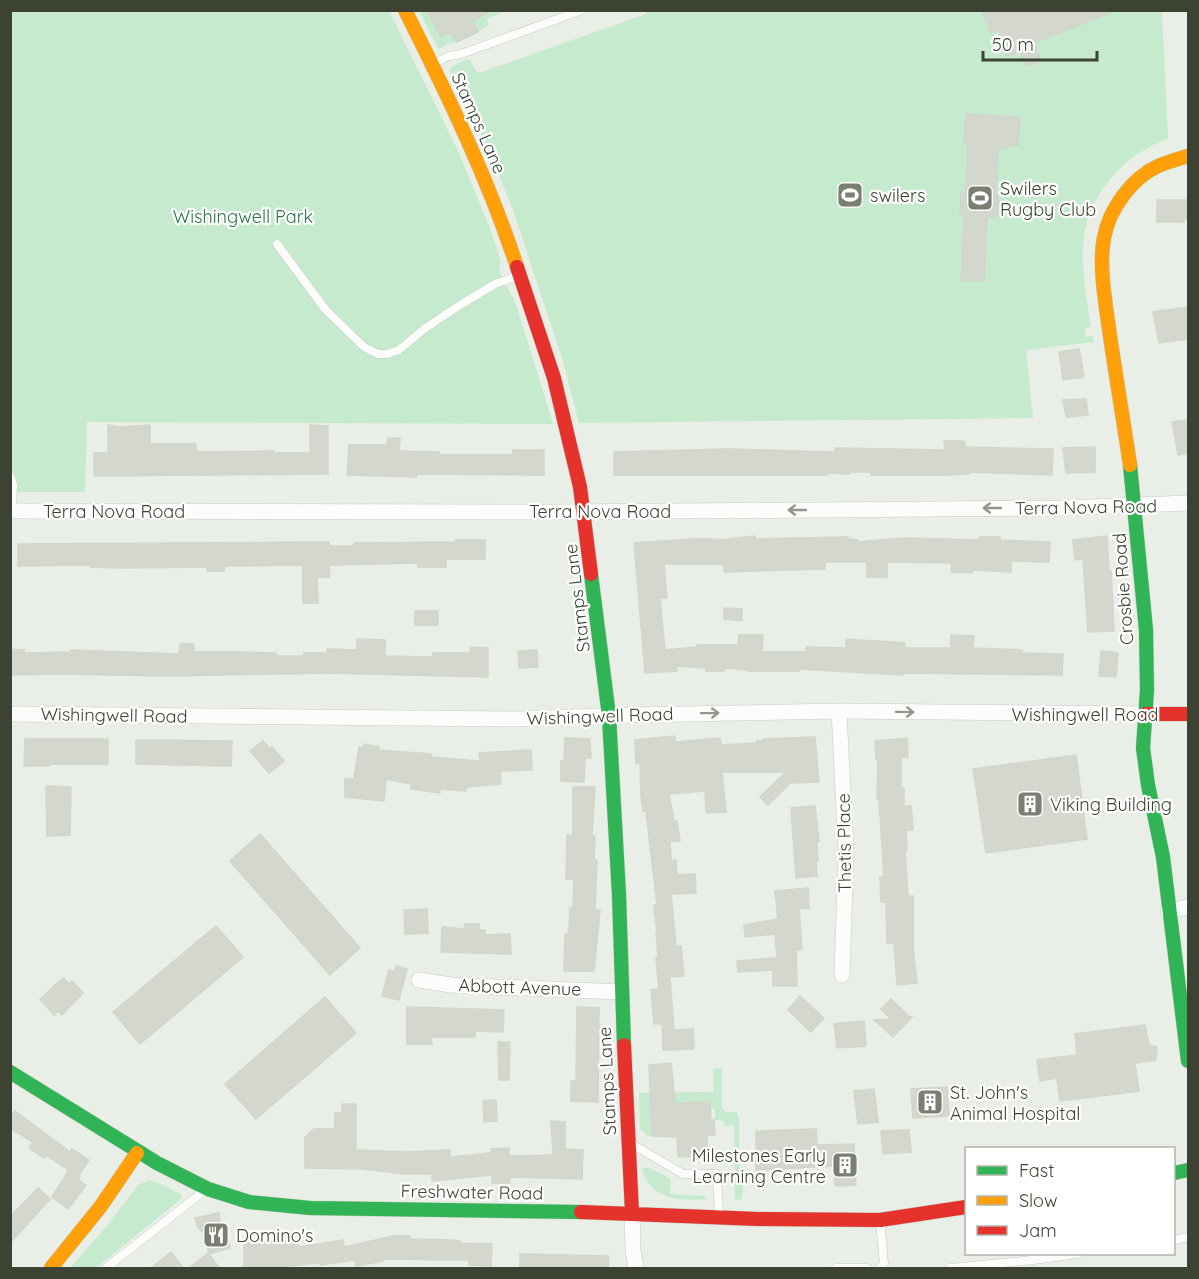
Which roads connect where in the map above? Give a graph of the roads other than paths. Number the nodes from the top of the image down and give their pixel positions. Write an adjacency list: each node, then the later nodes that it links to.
1 (405, 10): 3 (street, Stamps Lane)
2 (582, 10): 3 (lane)
3 (432, 64): 6 (street, Stamps Lane)
4 (1188, 156): 9 (street, Crosbie Road)
5 (277, 244): 6 (lane)
6 (520, 276): 11 (street, Stamps Lane)
7 (10, 476): 10 (lane)
8 (1188, 503): 9 (street, Terra Nova Road)
9 (1134, 506): 11 (street, Terra Nova Road, one-way to 11); 14 (street, Crosbie Road)
10 (11, 511): 11 (street, Terra Nova Road)
11 (584, 512): 16 (street, Stamps Lane)
12 (839, 711): 14 (street, Wishingwell Road, one-way to 14); 16 (street, Wishingwell Road, one-way to 12); 19 (street, Thetis Place)
13 (10, 714): 16 (street, Wishingwell Road)
14 (1145, 714): 15 (street, Wishingwell Road); 18 (street, Crosbie Road)
15 (1188, 714)
16 (609, 716): 21 (street, Stamps Lane)
17 (1188, 907): 18 (street)
18 (1168, 910): 22 (street, Crosbie Road)
19 (842, 975)
20 (419, 980): 21 (street, Abbott Avenue)
21 (621, 992): 24 (street, Stamps Lane)
22 (1188, 1061)
23 (10, 1072): 25 (street, Freshwater Road)
24 (628, 1142): 28 (street, Stamps Lane); 29 (lane)
25 (137, 1153): 26 (street, Freshwater Road); 33 (street)
26 (207, 1188): 28 (street, Freshwater Road); 34 (lane)
27 (965, 1208): 30 (street, Freshwater Road)
28 (632, 1213): 29 (street, Freshwater Road); 35 (street)
29 (719, 1218): 30 (street, Freshwater Road)
30 (880, 1220): 38 (lane)
31 (1063, 1255): 32 (lane)
32 (1033, 1257): 39 (lane)
33 (51, 1269)
34 (106, 1269)
35 (636, 1269)
36 (836, 1269): 37 (lane)
37 (867, 1269)
38 (880, 1269)
39 (951, 1269)

